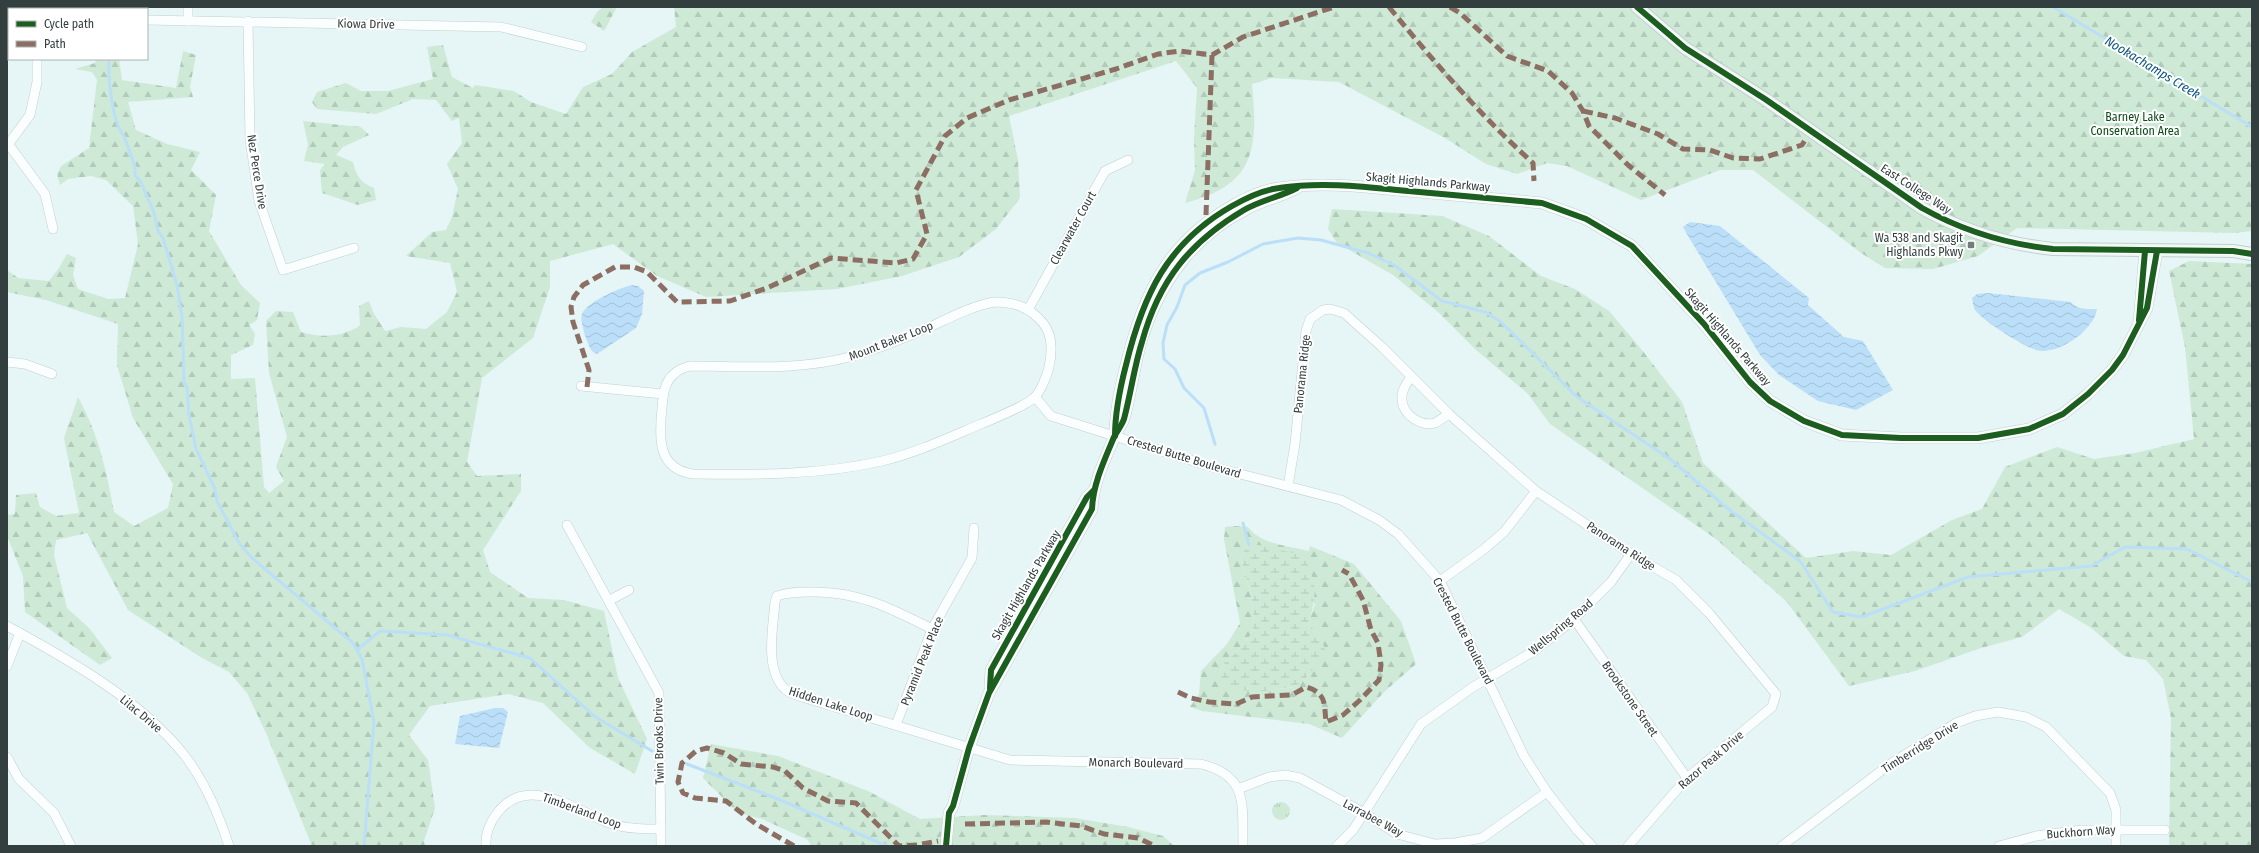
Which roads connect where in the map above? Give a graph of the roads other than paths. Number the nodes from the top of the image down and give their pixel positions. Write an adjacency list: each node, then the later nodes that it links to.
1 (188, 7): 4 (street)
2 (1638, 7): 13 (main road, East College Way)
3 (148, 20): 4 (street, Kiowa Drive)
4 (188, 21): 5 (street, Kiowa Drive)
5 (248, 21): 6 (street, Kiowa Drive); 11 (street, Nez Perce Drive)
6 (582, 47)
7 (37, 60): 8 (street)
8 (8, 146): 10 (street)
9 (1128, 160): 17 (street, Clearwater Court)
10 (53, 229)
11 (354, 248)
12 (2252, 249): 15 (main road)
13 (2145, 251): 14 (main road, East College Way); 18 (street, Skagit Highlands Parkway)
14 (2157, 251): 15 (main road, East College Way); 18 (street, Skagit Highlands Parkway)
15 (2233, 251): 16 (main road)
16 (2252, 254)
17 (1028, 308): 23 (street, Mount Baker Loop); 24 (street, Mount Baker Loop)
18 (2138, 324): 26 (street, Skagit Highlands Parkway)
19 (7, 362): 20 (street)
20 (52, 374)
21 (1411, 377): 25 (street, Panorama Ridge); 25 (street); 27 (street, Panorama Ridge)
22 (581, 386): 23 (street)
23 (663, 394): 24 (street, Mount Baker Loop)
24 (1035, 397): 26 (street)
25 (1449, 414): 28 (street, Panorama Ridge)
26 (1115, 436): 27 (street, Crested Butte Boulevard); 43 (street, Skagit Highlands Parkway)
27 (1288, 486): 32 (street, Crested Butte Boulevard)
28 (1536, 491): 31 (street, Panorama Ridge); 32 (street)
29 (567, 525): 34 (street, Twin Brooks Drive)
30 (974, 528): 37 (street, Pyramid Peak Place)
31 (1631, 554): 35 (street, Wellspring Road); 41 (street, Panorama Ridge)
32 (1440, 581): 40 (street, Crested Butte Boulevard)
33 (629, 590): 34 (street)
34 (610, 600): 50 (street, Twin Brooks Drive)
35 (1574, 619): 40 (street, Wellspring Road); 45 (street, Brookstone Street)
36 (7, 626): 38 (street, Lilac Drive)
37 (932, 629): 42 (street, Pyramid Peak Place); 42 (street, Hidden Lake Loop)
38 (20, 633): 39 (street); 54 (street, Lilac Drive)
39 (7, 666)
40 (1487, 679): 47 (street, Crested Butte Boulevard); 49 (street, Wellspring Road)
41 (1776, 694): 45 (street, Razor Peak Drive)
42 (896, 725): 43 (street)
43 (969, 748): 46 (street, Monarch Boulevard); 48 (street, Skagit Highlands Parkway)
44 (7, 757): 53 (street)
45 (1687, 778): 62 (street, Razor Peak Drive)
46 (1238, 789): 49 (street, Larrabee Way); 59 (street)
47 (1547, 792): 49 (street, Larrabee Way); 61 (street, Crested Butte Boulevard)
48 (953, 806): 57 (street, Skagit Highlands Parkway); 58 (street, Skagit Highlands Parkway)
49 (1364, 813): 60 (street, Wellspring Road)
50 (661, 829): 55 (street, Timberland Loop); 56 (street, Twin Brooks Drive)
51 (2117, 829): 52 (street, Buckhorn Way); 63 (street, Timberridge Drive); 64 (street, Buckhorn Way); 65 (street, Timberridge Drive)
52 (2165, 830)
53 (70, 846)
54 (229, 846)
55 (486, 846)
56 (661, 846)
57 (946, 846)
58 (953, 846)
59 (1243, 846)
60 (1337, 846)
61 (1592, 846)
62 (1628, 846)
63 (1782, 846)
64 (1999, 846)
65 (2116, 846)

